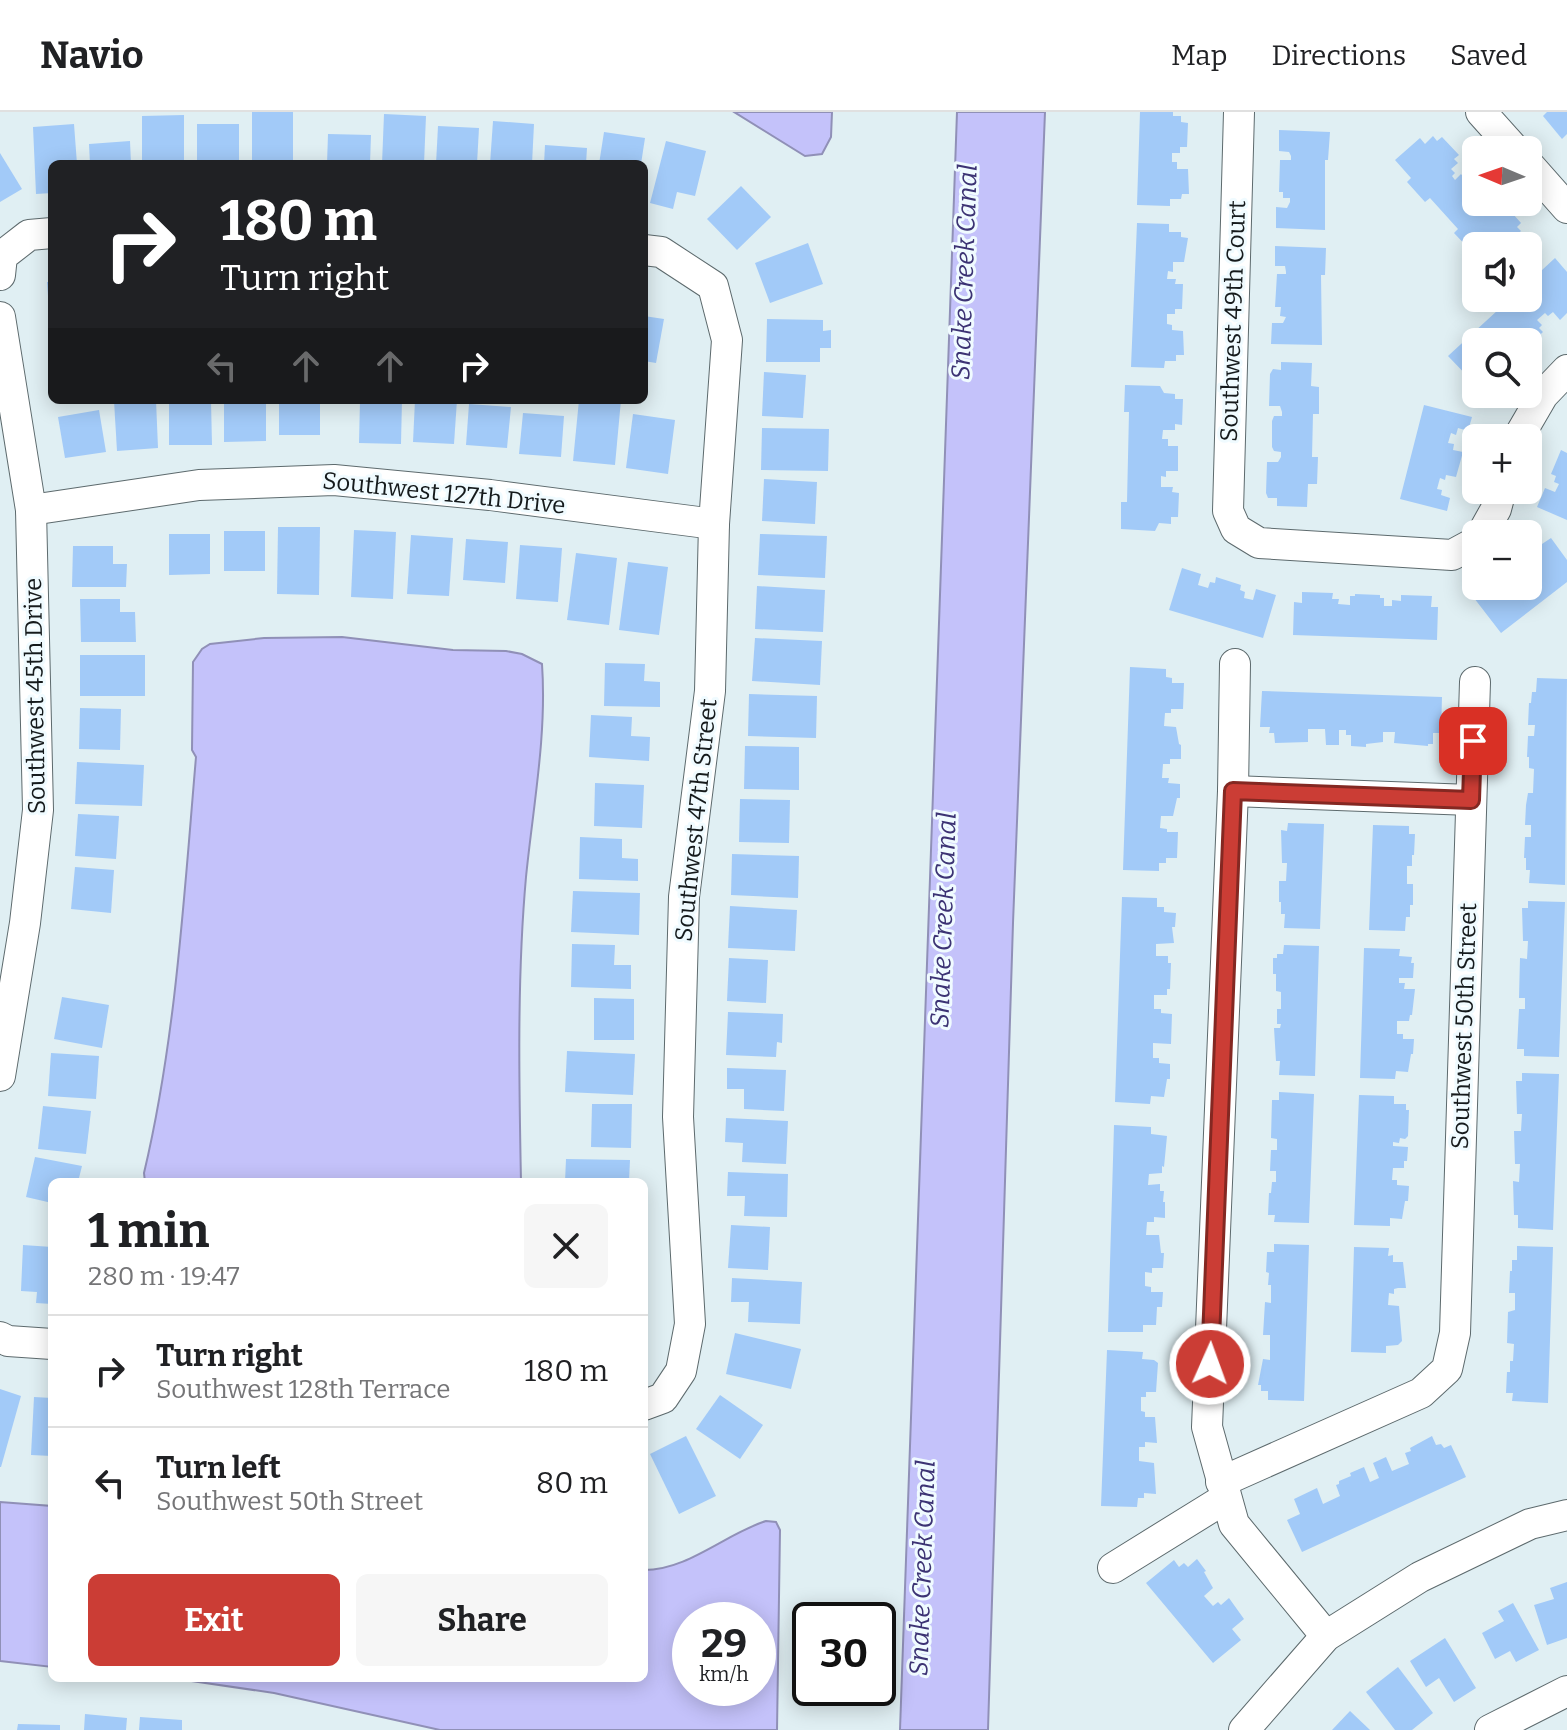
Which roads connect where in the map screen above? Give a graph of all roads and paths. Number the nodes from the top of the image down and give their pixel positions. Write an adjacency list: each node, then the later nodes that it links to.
1 (1239, 112): 14 (street, Southwest 49th Court)
2 (1481, 112): 3 (street)
3 (1502, 136)
4 (1542, 180): 5 (street)
5 (1567, 208)
6 (48, 233): 8 (street)
7 (648, 250): 13 (street, Southwest 47th Street)
8 (1, 266)
9 (0, 317): 12 (street, Southwest 45th Drive)
10 (1567, 370): 11 (street)
11 (1526, 424)
12 (31, 510): 13 (street, Southwest 127th Drive); 19 (street, Southwest 45th Drive)
13 (714, 524): 23 (street, Southwest 47th Street)
14 (1462, 550)
15 (1235, 664): 17 (street)
16 (1475, 682): 18 (street, Southwest 50th Street)
17 (1233, 791): 18 (street); 24 (street)
18 (1471, 800): 24 (street, Southwest 50th Street)
19 (12, 922): 20 (street, Southwest 45th Drive)
20 (0, 1076)
21 (0, 1337): 22 (street)
22 (48, 1344)
23 (654, 1401)
24 (1223, 1490): 26 (street); 27 (street)
25 (1567, 1515): 27 (street)
26 (1113, 1568)
27 (1326, 1636): 29 (street)
28 (1567, 1691): 30 (street)
29 (1244, 1730)
30 (1490, 1730)

